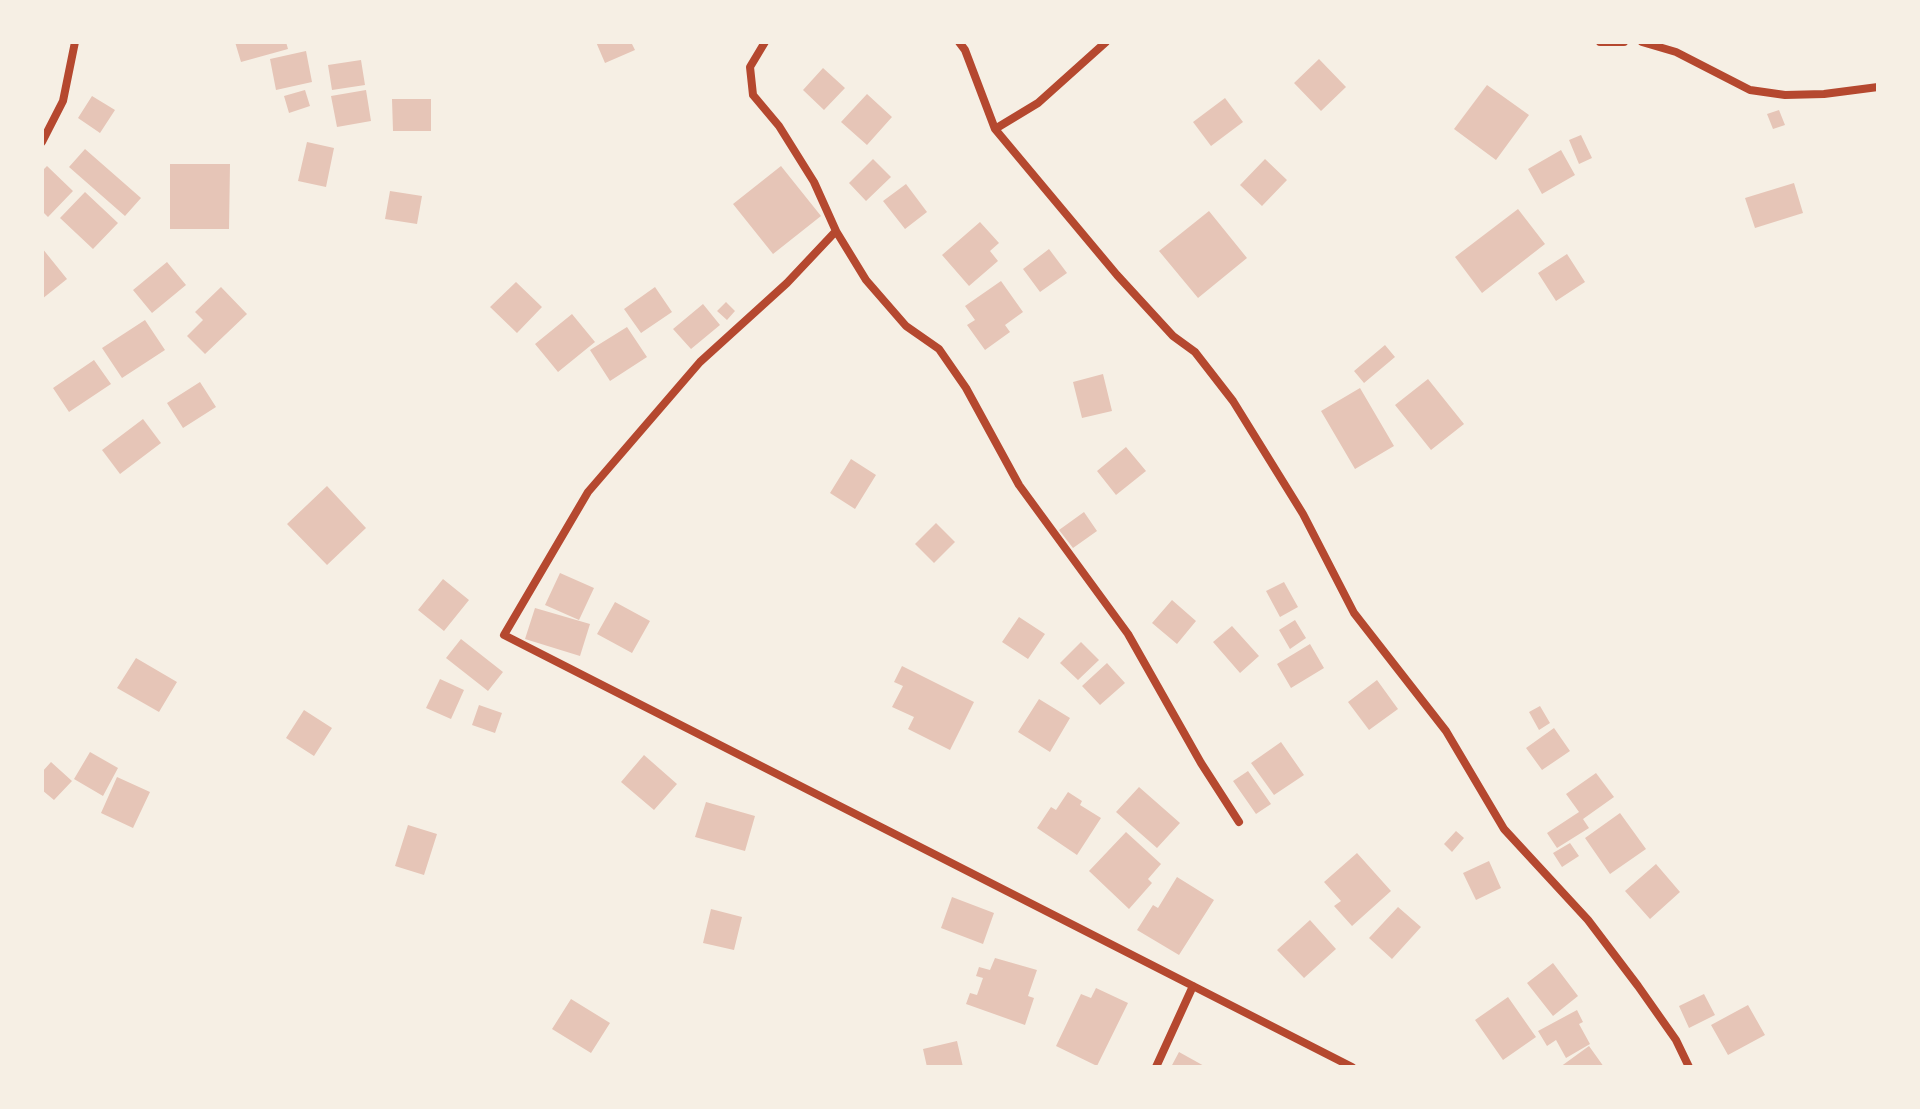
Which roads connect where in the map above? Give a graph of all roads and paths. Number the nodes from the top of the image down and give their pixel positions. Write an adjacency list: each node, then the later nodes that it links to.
1 (75, 42): 10 (street)
2 (765, 42): 11 (street)
3 (959, 42): 9 (street)
4 (1106, 42): 9 (street)
5 (1600, 42): 6 (street)
6 (1624, 42)
7 (1642, 42): 8 (street)
8 (1878, 87)
9 (995, 129): 16 (street)
10 (42, 142)
11 (836, 231): 12 (street); 13 (street)
12 (1239, 822)
13 (1193, 986): 14 (street); 15 (street)
14 (1156, 1067)
15 (1352, 1067)
16 (1689, 1067)

